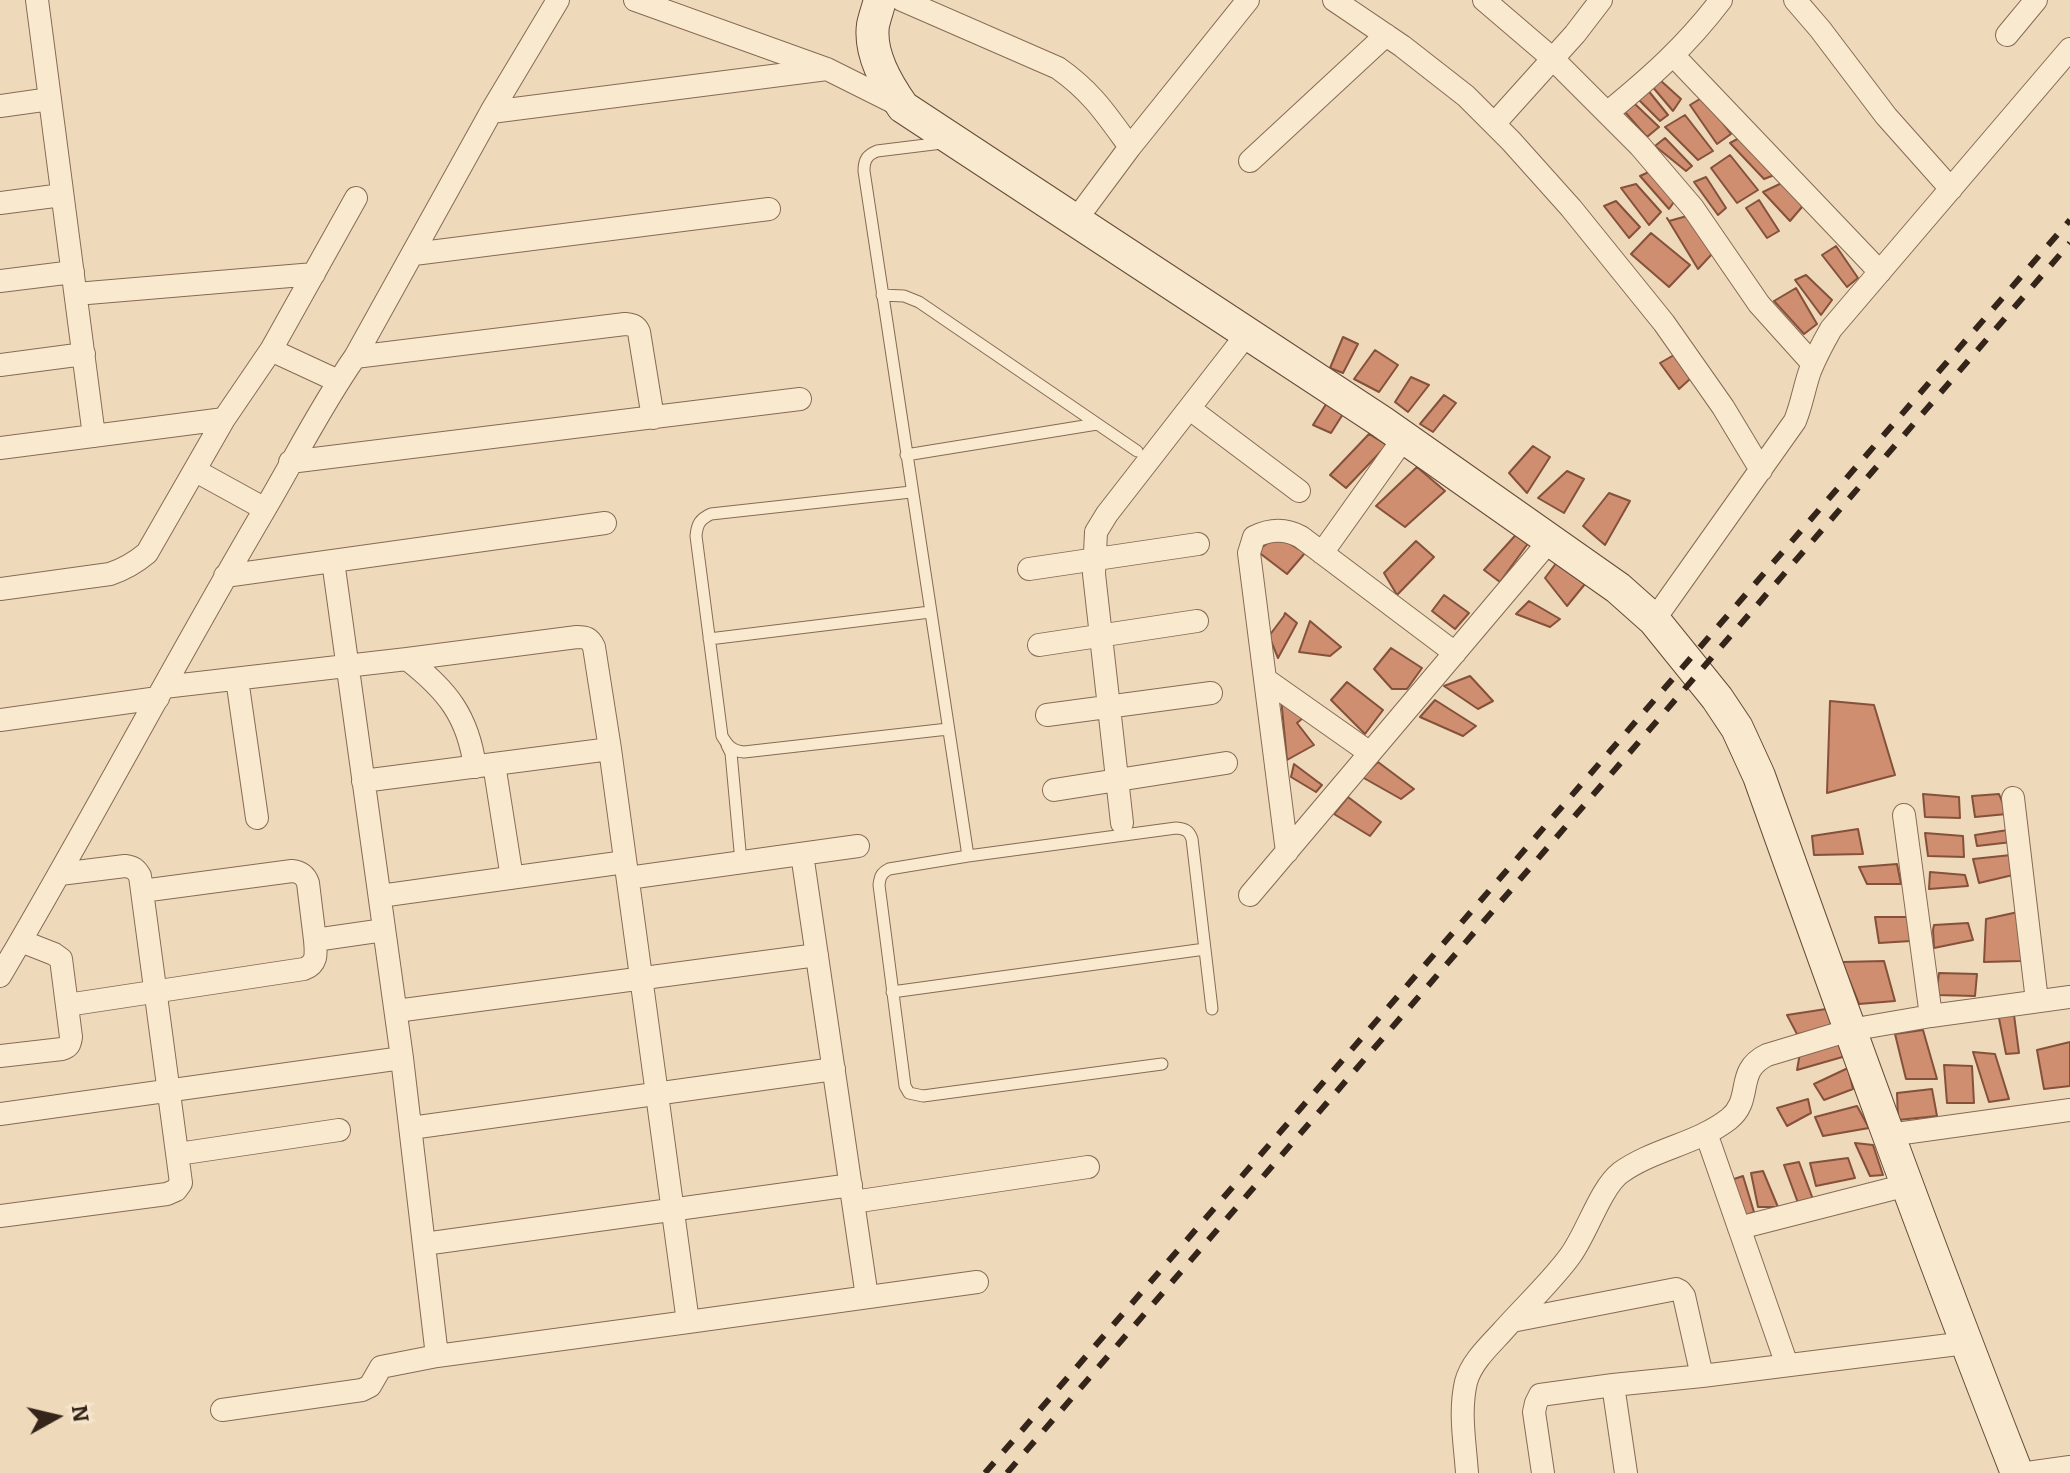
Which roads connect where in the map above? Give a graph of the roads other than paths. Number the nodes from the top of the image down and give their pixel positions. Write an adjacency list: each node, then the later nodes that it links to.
1 (37, 0): 19 (street)
2 (558, 0): 22 (street)
3 (635, 0): 18 (street)
4 (880, 0): 21 (street)
5 (902, 0): 26 (street)
6 (1248, 0): 26 (street)
7 (1334, 0): 13 (street)
8 (1484, 0): 17 (street)
9 (1601, 0): 17 (street)
10 (1721, 0): 16 (street)
11 (1795, 0): 28 (street)
12 (2036, 0): 14 (street)
13 (1386, 35): 24 (street); 27 (street)
14 (2007, 35)
15 (2070, 49): 28 (street)
16 (1674, 56): 23 (street); 36 (street)
17 (1553, 59): 23 (street); 24 (street)
18 (827, 69): 21 (street); 22 (street)
19 (50, 99): 20 (street); 29 (street)
20 (0, 106)
21 (903, 107): 25 (street)
22 (491, 112): 34 (street)
23 (1607, 113): 45 (street)
24 (1494, 124): 59 (street)
25 (955, 142): 33 (street); 40 (lane)
26 (1130, 147): 33 (street)
27 (1250, 161)
28 (1951, 189): 36 (street)
29 (62, 195): 31 (street); 35 (street)
30 (356, 198): 37 (street)
31 (0, 203)
32 (769, 209): 34 (street)
33 (1075, 221): 41 (street)
34 (414, 254): 44 (street)
35 (73, 272): 38 (street); 39 (street)
36 (1880, 272): 45 (street)
37 (314, 274): 39 (street); 42 (street)
38 (0, 281)
39 (76, 294): 43 (street)
40 (882, 295): 52 (lane); 57 (lane)
41 (1247, 334): 49 (street); 54 (street)
42 (271, 350): 47 (street); 51 (street)
43 (84, 354): 46 (street); 53 (street)
44 (355, 357): 47 (street); 50 (street)
45 (1813, 364): 59 (street)
46 (0, 365)
47 (338, 381): 58 (street)
48 (800, 399): 50 (street)
49 (1190, 409): 61 (street); 68 (street)
50 (653, 418): 58 (street)
51 (224, 419): 53 (street); 60 (street)
52 (1097, 424): 56 (lane); 57 (lane)
53 (94, 436): 55 (street)
54 (1404, 438): 65 (street); 67 (street)
55 (0, 448)
56 (1137, 451)
57 (906, 455): 62 (lane)
58 (290, 462): 63 (street)
59 (1761, 470): 74 (street)
60 (196, 471): 63 (street); 72 (street)
61 (1299, 491)
62 (911, 492): 73 (lane); 77 (lane)
63 (265, 509): 71 (street)
64 (605, 523): 69 (street)
65 (1551, 539): 74 (street); 79 (street)
66 (1198, 544): 68 (street)
67 (1322, 553): 79 (street); 83 (street)
68 (1094, 559): 70 (street); 76 (street)
69 (333, 561): 71 (street); 81 (street)
70 (1029, 569)
71 (225, 576): 84 (street)
72 (0, 589)
73 (930, 612): 77 (lane); 89 (lane)
74 (1654, 620): 128 (street)
75 (1197, 621): 76 (street)
76 (1101, 635): 78 (street); 86 (street)
77 (709, 639): 90 (lane)
78 (1039, 645)
79 (1455, 653): 92 (street)
80 (407, 659): 81 (street); 91 (street); 94 (street)
81 (347, 666): 82 (street); 96 (street)
82 (237, 679): 84 (street); 100 (street)
83 (1265, 679): 92 (street); 103 (street)
84 (161, 692): 88 (street); 108 (street)
85 (1211, 693): 86 (street)
86 (1109, 707): 87 (street); 95 (street)
87 (1047, 715)
88 (0, 720)
89 (948, 729): 90 (lane); 105 (lane)
90 (727, 745): 106 (lane)
91 (610, 749): 94 (street); 107 (street)
92 (1370, 753): 103 (street)
93 (1226, 763): 95 (street)
94 (484, 765): 96 (street); 109 (street)
95 (1118, 780): 97 (street); 101 (street)
96 (363, 781): 112 (street)
97 (1054, 790)
98 (2013, 798): 123 (street)
99 (1904, 815): 127 (street)
100 (257, 818)
101 (1122, 823)
102 (858, 846): 104 (street)
103 (1287, 852): 111 (street)
104 (802, 854): 106 (street); 117 (street)
105 (968, 856): 116 (lane); 121 (lane)
106 (741, 862): 107 (street)
107 (627, 870): 109 (street); 119 (street)
108 (60, 874): 110 (street); 115 (street)
109 (512, 878): 112 (street)
110 (142, 891): 114 (street); 120 (street)
111 (1250, 895)
112 (380, 896): 113 (street)
113 (384, 930): 114 (street); 126 (street)
114 (315, 940): 120 (street)
115 (21, 941): 118 (street); 124 (street)
116 (1205, 949): 121 (lane); 125 (lane)
117 (817, 955): 119 (street); 132 (street)
118 (0, 976)
119 (642, 980): 126 (street); 134 (street)
120 (155, 992): 124 (street); 133 (street)
121 (892, 992): 131 (lane)
122 (2070, 997): 123 (street)
123 (2037, 1001): 127 (street)
124 (67, 1005): 129 (street)
125 (1212, 1009)
126 (396, 1011): 130 (street)
127 (1931, 1016): 128 (street)
128 (1850, 1030): 139 (street); 140 (street)
129 (0, 1056)
130 (402, 1058): 133 (street); 137 (street)
131 (1162, 1064)
132 (834, 1069): 134 (street); 144 (street)
133 (169, 1091): 136 (street); 141 (street)
134 (657, 1095): 137 (street); 145 (street)
135 (2070, 1110): 140 (street)
136 (0, 1114)
137 (411, 1128): 148 (street)
138 (339, 1130): 141 (street)
139 (1706, 1133): 147 (street); 151 (street)
140 (1889, 1135): 143 (street)
141 (178, 1154): 146 (street)
142 (1088, 1167): 144 (street)
143 (1907, 1185): 147 (street); 153 (street)
144 (852, 1193): 145 (street); 150 (street)
145 (673, 1209): 148 (street); 152 (street)
146 (0, 1216)
147 (1739, 1228): 155 (street)
148 (424, 1244): 154 (street)
149 (977, 1282): 150 (street)
150 (867, 1297): 152 (street)
151 (1512, 1321): 156 (street); 160 (street)
152 (688, 1322): 154 (street)
153 (1966, 1343): 155 (street); 163 (street)
154 (437, 1356): 158 (street)
155 (1787, 1365): 156 (street)
156 (1702, 1376): 157 (street)
157 (1613, 1385): 161 (street); 162 (street)
158 (222, 1410)
159 (2070, 1467): 164 (street)
160 (1467, 1473)
161 (1543, 1473)
162 (1626, 1473)
163 (2017, 1473)
164 (2027, 1473)

